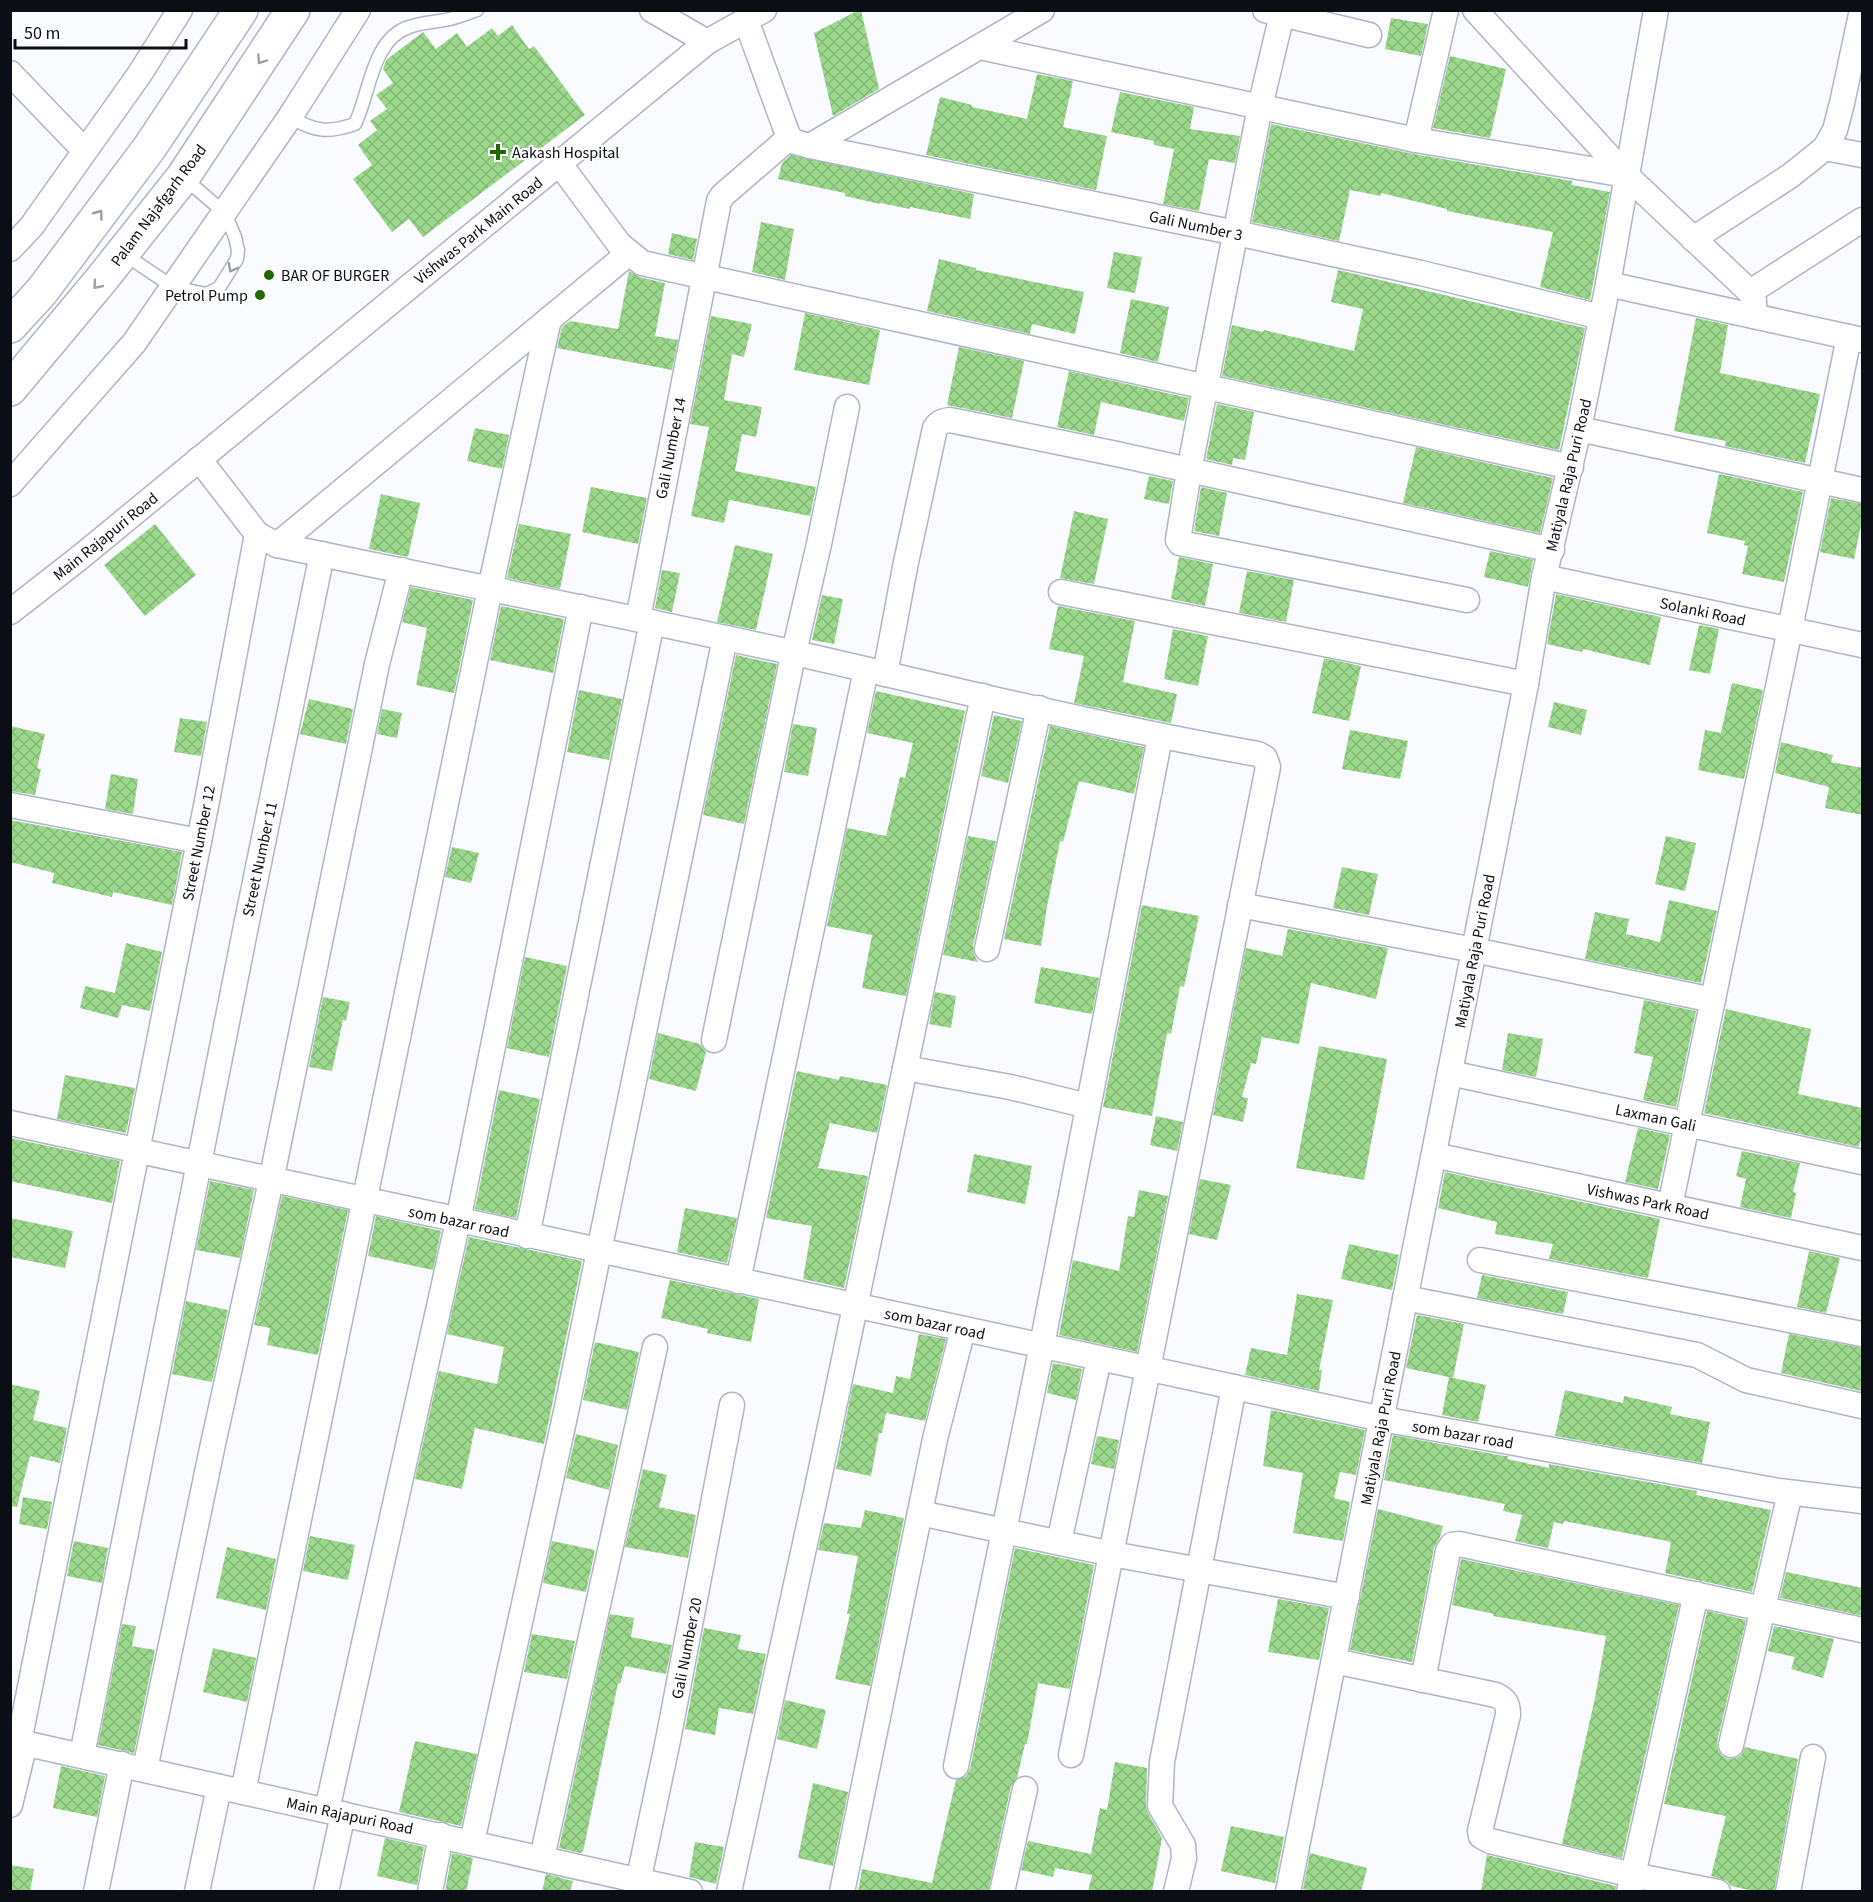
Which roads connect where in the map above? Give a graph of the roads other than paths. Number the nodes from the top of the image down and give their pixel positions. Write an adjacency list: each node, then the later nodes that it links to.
1 (180, 10): 23 (street)
2 (241, 10): 42 (main road, one-way to 2)
3 (292, 10): 27 (main road, Palam Najafgarh Road, one-way to 27)
4 (358, 10): 19 (street)
5 (477, 10): 19 (lane)
6 (652, 10): 15 (street)
7 (1042, 10): 16 (street, Gali Number 14)
8 (1446, 10): 20 (street)
9 (1475, 10): 26 (street)
10 (1656, 10): 26 (street, Matiyala Raja Puri Road)
11 (1862, 10): 22 (street)
12 (1273, 12): 14 (street); 18 (street)
13 (755, 15): 15 (street, Vishwas Park Main Road); 21 (street)
14 (1369, 35)
15 (707, 42): 25 (street, Vishwas Park Main Road)
16 (980, 47): 18 (street); 21 (street, Gali Number 14)
17 (10, 73): 23 (street)
18 (1260, 107): 20 (street); 30 (street)
19 (290, 117): 28 (street)
20 (1416, 140): 26 (street)
21 (800, 142): 30 (street, Gali Number 3); 35 (street, Gali Number 14)
22 (1825, 148): 24 (street); 31 (street)
23 (84, 150): 32 (street)
24 (1863, 155)
25 (559, 164): 34 (street); 48 (street, Vishwas Park Main Road)
26 (1626, 175): 31 (street); 36 (street, Matiyala Raja Puri Road)
27 (183, 177): 28 (lane); 33 (main road, Palam Najafgarh Road)
28 (225, 213): 37 (street); 37 (lane, one-way to 37)
29 (1863, 220): 38 (street)
30 (1236, 233): 40 (street, Gali Number 3); 44 (street)
31 (1693, 238): 38 (street)
32 (10, 249)
33 (123, 253): 37 (lane); 45 (main road, Palam Najafgarh Road, one-way to 45)
34 (629, 253): 35 (street); 41 (street)
35 (703, 276): 44 (street); 64 (street, Gali Number 14)
36 (1608, 284): 39 (street); 40 (street, Matiyala Raja Puri Road)
37 (173, 287): 52 (street)
38 (1749, 292): 39 (street)
39 (1754, 316): 43 (street)
40 (1601, 317): 47 (street, Matiyala Raja Puri Road)
41 (549, 319): 54 (street); 59 (street)
42 (10, 326)
43 (1856, 339): 51 (street)
44 (1205, 387): 49 (street); 50 (street)
45 (10, 389)
46 (847, 407): 68 (street)
47 (1579, 429): 49 (street, Matiyala Raja Puri Road); 51 (street)
48 (199, 459): 54 (street); 63 (street, Main Rajapuri Road)
49 (1570, 467): 55 (street, Matiyala Raja Puri Road)
50 (1189, 471): 55 (street); 61 (street); 69 (street)
51 (1820, 481): 53 (street); 65 (street)
52 (10, 483)
53 (1863, 490)
54 (267, 539): 56 (street); 75 (street, Street Number 12)
55 (1552, 550): 58 (street, Matiyala Raja Puri Road)
56 (322, 554): 57 (street); 89 (street, Street Number 11)
57 (401, 570): 59 (street); 90 (street)
58 (1544, 577): 65 (street, Solanki Road); 70 (street, Matiyala Raja Puri Road)
59 (490, 589): 62 (street); 91 (street)
60 (1060, 592): 70 (street)
61 (1467, 600)
62 (581, 608): 64 (street); 93 (street)
63 (10, 612)
64 (645, 621): 66 (street); 94 (street, Gali Number 14)
65 (1790, 629): 67 (street, Solanki Road); 79 (street)
66 (725, 639): 68 (street); 96 (street)
67 (1863, 645)
68 (794, 653): 69 (street); 80 (street)
69 (876, 672): 71 (street); 98 (street)
70 (1526, 684): 78 (street, Matiyala Raja Puri Road)
71 (983, 696): 72 (street); 81 (street)
72 (1039, 708): 73 (street); 77 (street)
73 (1160, 737): 76 (street); 83 (street)
74 (10, 805): 75 (street)
75 (199, 841): 86 (street, Street Number 12)
76 (1240, 905): 78 (street); 106 (street)
77 (987, 949)
78 (1474, 950): 79 (street); 82 (street, Matiyala Raja Puri Road)
79 (1713, 1000): 85 (street)
80 (714, 1040)
81 (905, 1068): 83 (street); 100 (street)
82 (1450, 1074): 85 (street, Laxman Gali); 87 (street, Matiyala Raja Puri Road)
83 (1088, 1106): 103 (street)
84 (10, 1123): 86 (street, som bazar road)
85 (1688, 1124): 88 (street, Laxman Gali); 92 (street)
86 (136, 1151): 89 (street, som bazar road); 124 (street, Street Number 12)
87 (1434, 1155): 92 (street, Vishwas Park Road); 99 (street, Matiyala Raja Puri Road)
88 (1863, 1162)
89 (199, 1164): 90 (street, som bazar road); 126 (street, Street Number 11)
90 (271, 1181): 91 (street, som bazar road); 131 (street)
91 (365, 1201): 93 (street, som bazar road); 134 (street)
92 (1670, 1206): 95 (street, Vishwas Park Road)
93 (458, 1221): 94 (street, som bazar road); 136 (street)
94 (527, 1236): 96 (street, som bazar road)
95 (1863, 1248)
96 (598, 1251): 98 (street, som bazar road); 138 (street)
97 (1480, 1260): 102 (street)
98 (738, 1281): 100 (street, som bazar road)
99 (1405, 1298): 109 (street); 110 (street, Matiyala Raja Puri Road)
100 (855, 1306): 101 (street, som bazar road); 147 (street)
101 (963, 1329): 103 (street, som bazar road); 113 (street)
102 (1863, 1334)
103 (1042, 1345): 105 (street, som bazar road); 114 (street)
104 (655, 1347): 139 (street)
105 (1099, 1359): 106 (street, som bazar road); 115 (street)
106 (1149, 1368): 107 (street, som bazar road); 116 (street)
107 (1234, 1387): 110 (street, som bazar road); 117 (street)
108 (732, 1405): 141 (street, Gali Number 20)
109 (1863, 1406)
110 (1382, 1419): 111 (street, som bazar road); 119 (street, Matiyala Raja Puri Road)
111 (1790, 1493): 112 (street, som bazar road); 120 (street)
112 (1863, 1501)
113 (920, 1513): 114 (street); 148 (street)
114 (1004, 1529): 115 (street); 130 (street)
115 (1059, 1542): 116 (street)
116 (1112, 1554): 117 (street); 127 (street)
117 (1199, 1571): 119 (street); 150 (street)
118 (1696, 1594): 120 (street); 123 (street); 140 (street)
119 (1347, 1597): 122 (street, Matiyala Raja Puri Road)
120 (1763, 1608): 121 (street); 125 (street)
121 (1863, 1630)
122 (1334, 1661): 123 (street); 151 (street, Matiyala Raja Puri Road)
123 (1423, 1680): 140 (street)
124 (18, 1742): 126 (street, Main Rajapuri Road); 135 (street, Street Number 12)
125 (1731, 1745)
126 (82, 1755): 129 (street, Main Rajapuri Road)
127 (1071, 1755)
128 (1813, 1757): 153 (street)
129 (122, 1764): 131 (street, Main Rajapuri Road); 142 (street)
130 (956, 1766)
131 (145, 1769): 132 (street, Main Rajapuri Road)
132 (219, 1787): 134 (street, Main Rajapuri Road); 143 (street)
133 (1025, 1789): 149 (street)
134 (243, 1792): 136 (street, Main Rajapuri Road)
135 (10, 1805)
136 (335, 1812): 137 (street, Main Rajapuri Road); 144 (street)
137 (441, 1835): 138 (street, Main Rajapuri Road); 145 (street)
138 (472, 1842): 139 (street, Main Rajapuri Road)
139 (542, 1858): 141 (street, Main Rajapuri Road)
140 (1631, 1883): 152 (street)
141 (638, 1886): 146 (street, Main Rajapuri Road)
142 (96, 1892)
143 (197, 1892)
144 (326, 1892)
145 (430, 1892)
146 (690, 1892)
147 (729, 1892)
148 (842, 1892)
149 (1002, 1892)
150 (1176, 1892)
151 (1288, 1892)
152 (1718, 1892)
153 (1788, 1892)

